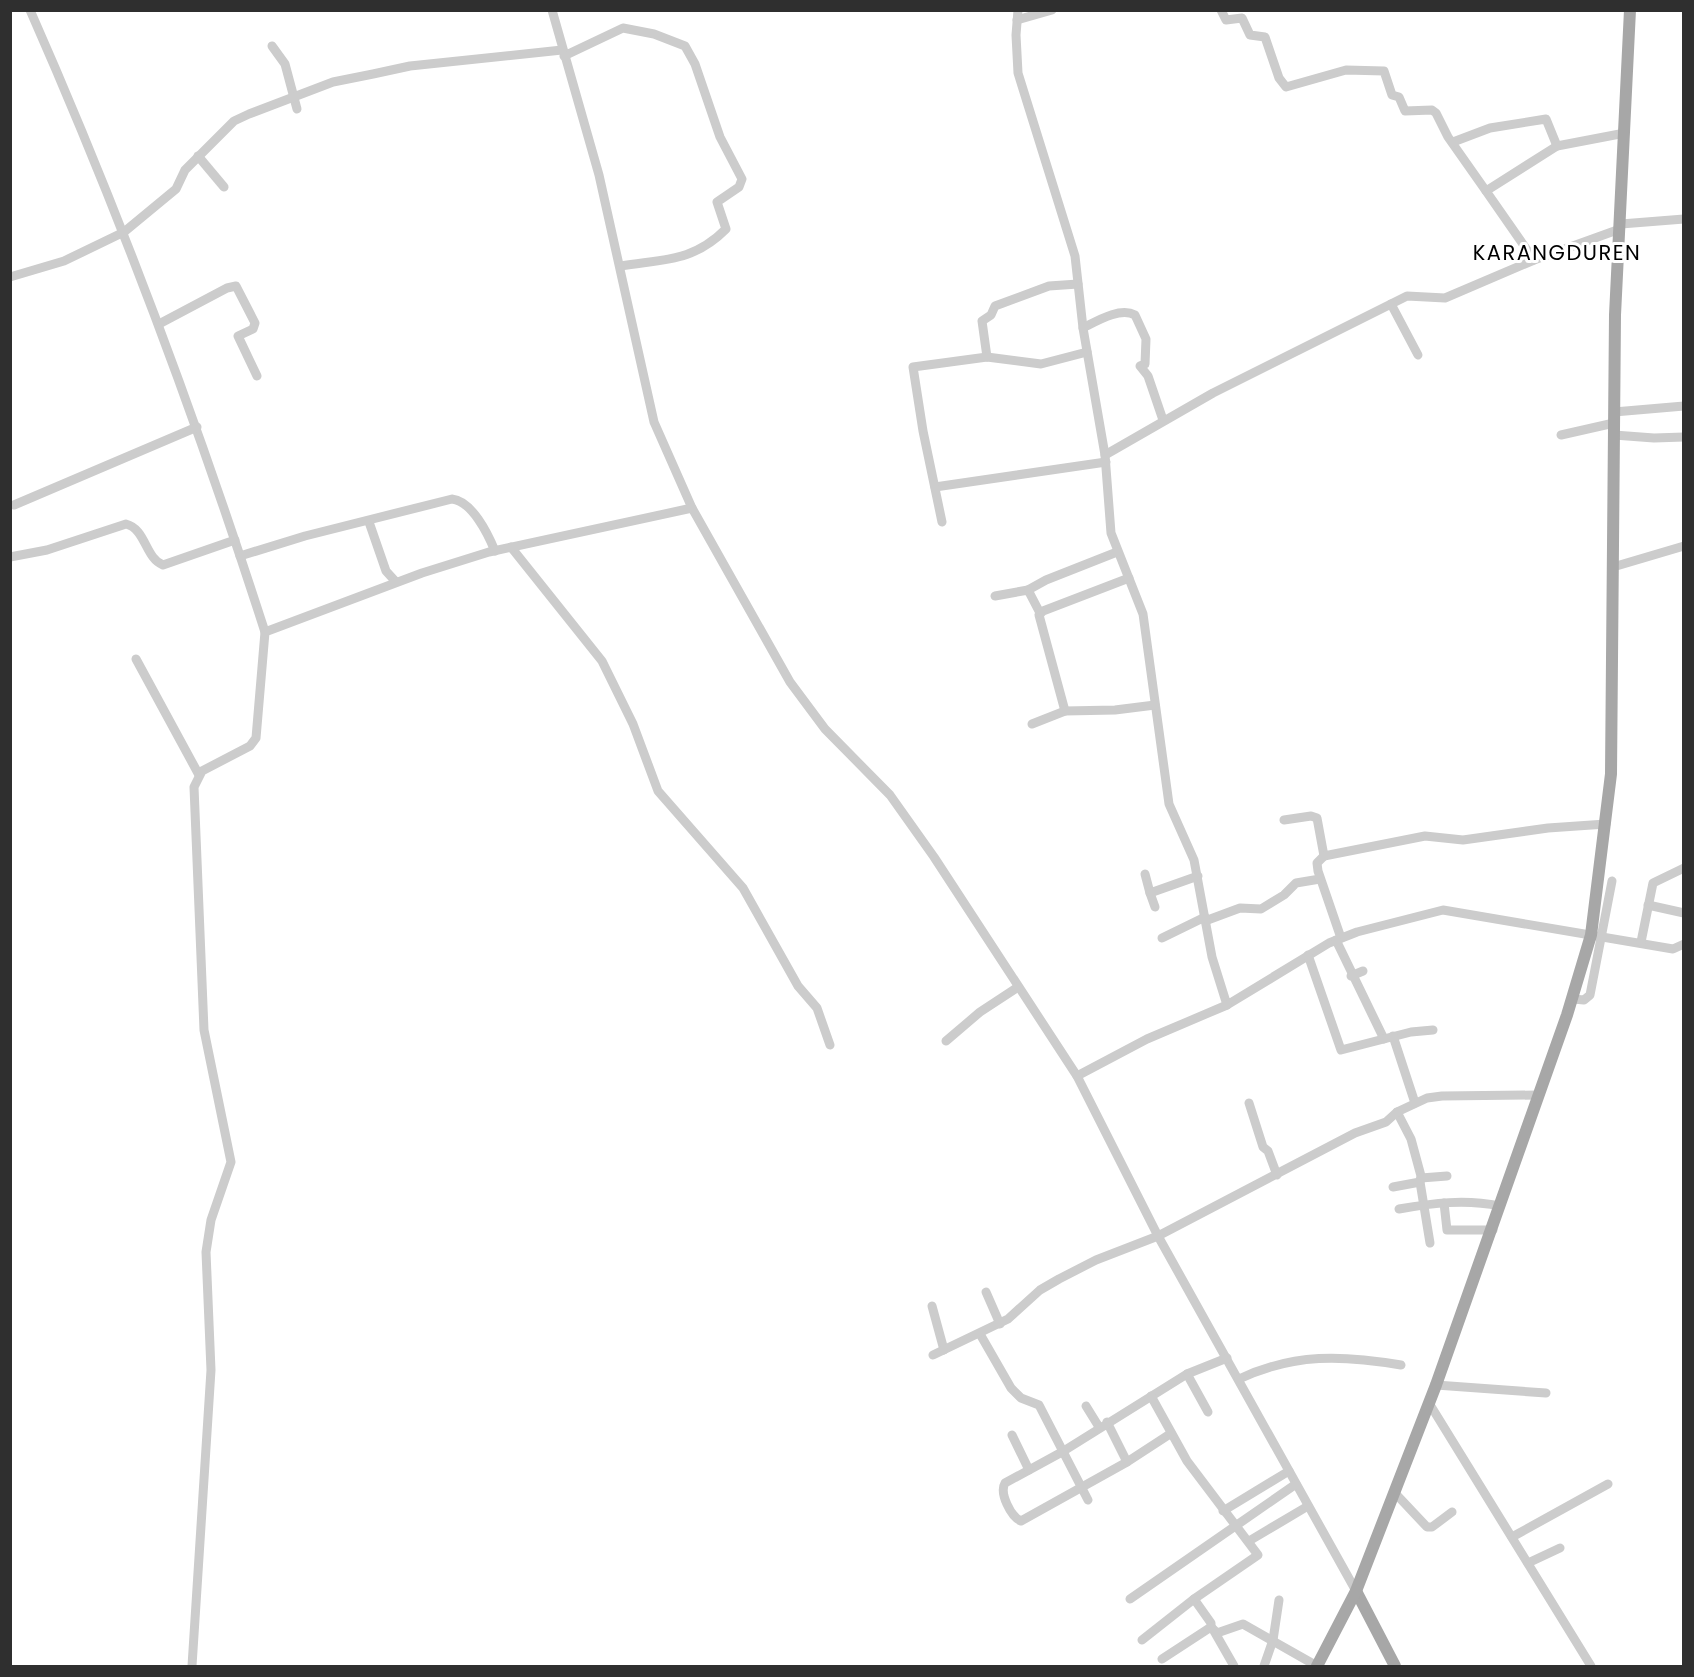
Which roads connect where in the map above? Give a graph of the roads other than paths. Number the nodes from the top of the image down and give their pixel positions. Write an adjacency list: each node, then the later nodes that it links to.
1 (30, 10): 19 (street)
2 (552, 10): 8 (street)
3 (1052, 10): 6 (street)
4 (1221, 10): 12 (street)
5 (1630, 10): 11 (main road)
6 (1018, 15): 23 (street)
7 (272, 46): 9 (street)
8 (563, 53): 9 (street); 21 (street); 21 (street)
9 (295, 98): 10 (street); 14 (street)
10 (297, 109)
11 (1625, 133): 13 (street); 18 (main road)
12 (1453, 142): 13 (street); 16 (street)
13 (1557, 146): 16 (street)
14 (198, 156): 15 (street); 19 (street)
15 (224, 187)
16 (1486, 191): 20 (street)
17 (1683, 219): 18 (street)
18 (1620, 226): 20 (street); 33 (main road)
19 (124, 232): 22 (street); 25 (street)
20 (1534, 260): 24 (street)
21 (621, 266): 40 (street)
22 (10, 277)
23 (1078, 284): 26 (street); 29 (street)
24 (1391, 304): 28 (street); 32 (street)
25 (159, 324): 30 (street); 34 (street)
26 (1083, 328): 27 (street); 32 (street)
27 (1087, 352): 29 (street); 37 (street)
28 (1418, 355)
29 (987, 357): 38 (street)
30 (257, 376)
31 (1683, 406): 33 (street)
32 (1163, 420): 37 (street)
33 (1614, 423): 35 (street); 36 (street); 50 (main road)
34 (197, 427): 39 (street); 43 (street)
35 (1561, 435)
36 (1683, 437)
37 (1106, 458): 38 (street); 47 (street)
38 (935, 487): 42 (street)
39 (14, 505)
40 (692, 508): 45 (street); 85 (street)
41 (369, 522): 46 (street); 48 (street); 52 (street)
42 (942, 522)
43 (235, 540): 48 (street); 49 (street)
44 (1683, 546): 50 (street)
45 (511, 547): 46 (street); 90 (street)
46 (495, 551): 52 (street)
47 (1117, 552): 51 (street); 54 (street)
48 (240, 556): 58 (street)
49 (10, 557)
50 (1613, 567): 65 (main road)
51 (1129, 578): 57 (street); 60 (street)
52 (396, 582): 58 (street)
53 (1004, 583): 55 (street)
54 (1028, 590): 55 (street); 57 (street)
55 (1007, 594): 56 (street)
56 (995, 596)
57 (1040, 613): 61 (street)
58 (265, 632): 63 (street)
59 (136, 659): 63 (street)
60 (1155, 705): 61 (street); 69 (street)
61 (1065, 711): 62 (street)
62 (1032, 724)
63 (198, 774): 153 (street)
64 (1284, 820): 66 (street)
65 (1606, 824): 66 (street); 77 (main road)
66 (1324, 856): 70 (street)
67 (1683, 868): 73 (street)
68 (1145, 874): 72 (street)
69 (1198, 876): 72 (street); 76 (street)
70 (1320, 879): 76 (street); 79 (street)
71 (1612, 881): 77 (street)
72 (1150, 892): 74 (street)
73 (1648, 905): 75 (street); 80 (street)
74 (1155, 907)
75 (1683, 913)
76 (1205, 919): 78 (street); 86 (street)
77 (1597, 936): 79 (street); 80 (street); 92 (main road)
78 (1162, 938)
79 (1338, 939): 82 (street); 84 (street)
80 (1641, 942): 81 (street)
81 (1683, 944)
82 (1308, 955): 86 (street); 88 (street)
83 (1363, 971): 84 (street)
84 (1351, 976): 88 (street)
85 (1018, 987): 89 (street); 91 (street)
86 (1227, 1005): 91 (street)
87 (1433, 1030): 88 (street)
88 (1388, 1037): 94 (street)
89 (946, 1041)
90 (830, 1044)
91 (1077, 1076): 107 (street)
92 (1537, 1095): 94 (street); 102 (main road)
93 (1249, 1103): 96 (street)
94 (1415, 1103): 95 (street)
95 (1397, 1112): 96 (street); 98 (street)
96 (1277, 1175): 107 (street)
97 (1447, 1176): 98 (street)
98 (1420, 1180): 99 (street); 101 (street)
99 (1393, 1187)
100 (1444, 1203): 101 (street); 102 (street); 105 (street)
101 (1423, 1204): 103 (street); 104 (street)
102 (1500, 1206): 106 (main road)
103 (1399, 1209)
104 (1427, 1229): 105 (street); 108 (street)
105 (1447, 1230): 106 (street)
106 (1492, 1230): 119 (main road)
107 (1158, 1236): 111 (street); 115 (street)
108 (1430, 1243)
109 (986, 1292): 111 (street)
110 (933, 1306): 113 (street)
111 (1000, 1324): 112 (street)
112 (980, 1334): 113 (street); 128 (street)
113 (944, 1350): 114 (street)
114 (933, 1355)
115 (1227, 1358): 117 (street); 118 (street)
116 (1401, 1365): 118 (street)
117 (1187, 1374): 121 (street); 124 (street)
118 (1239, 1379): 131 (street)
119 (1436, 1385): 120 (street); 122 (main road)
120 (1546, 1393)
121 (1151, 1396): 125 (street); 126 (street)
122 (1429, 1403): 135 (main road); 141 (street)
123 (1086, 1406): 125 (street)
124 (1208, 1412)
125 (1103, 1425): 128 (street); 129 (street)
126 (1170, 1434): 129 (street); 138 (street)
127 (1012, 1435): 130 (street)
128 (1062, 1452): 130 (street); 134 (street)
129 (1127, 1462): 134 (street)
130 (1029, 1470): 134 (street)
131 (1289, 1471): 132 (street); 138 (street)
132 (1296, 1484): 137 (street); 140 (street)
133 (1608, 1484): 141 (street)
134 (1082, 1487): 136 (street)
135 (1394, 1492): 139 (street); 145 (main road)
136 (1088, 1500)
137 (1308, 1506): 142 (street); 145 (street)
138 (1223, 1511): 140 (street)
139 (1452, 1512)
140 (1237, 1527): 142 (street); 146 (street)
141 (1512, 1537): 144 (street)
142 (1249, 1541): 147 (street)
143 (1560, 1548): 144 (street)
144 (1528, 1563): 158 (street)
145 (1356, 1591): 156 (main road); 157 (main road)
146 (1130, 1599)
147 (1194, 1599): 149 (street); 150 (street)
148 (1279, 1600): 151 (street)
149 (1213, 1629): 151 (street); 152 (street); 154 (street)
150 (1142, 1640)
151 (1273, 1640): 155 (street); 156 (street)
152 (1162, 1659)
153 (192, 1666)
154 (1234, 1666)
155 (1264, 1666)
156 (1317, 1666)
157 (1395, 1666)
158 (1591, 1666)

